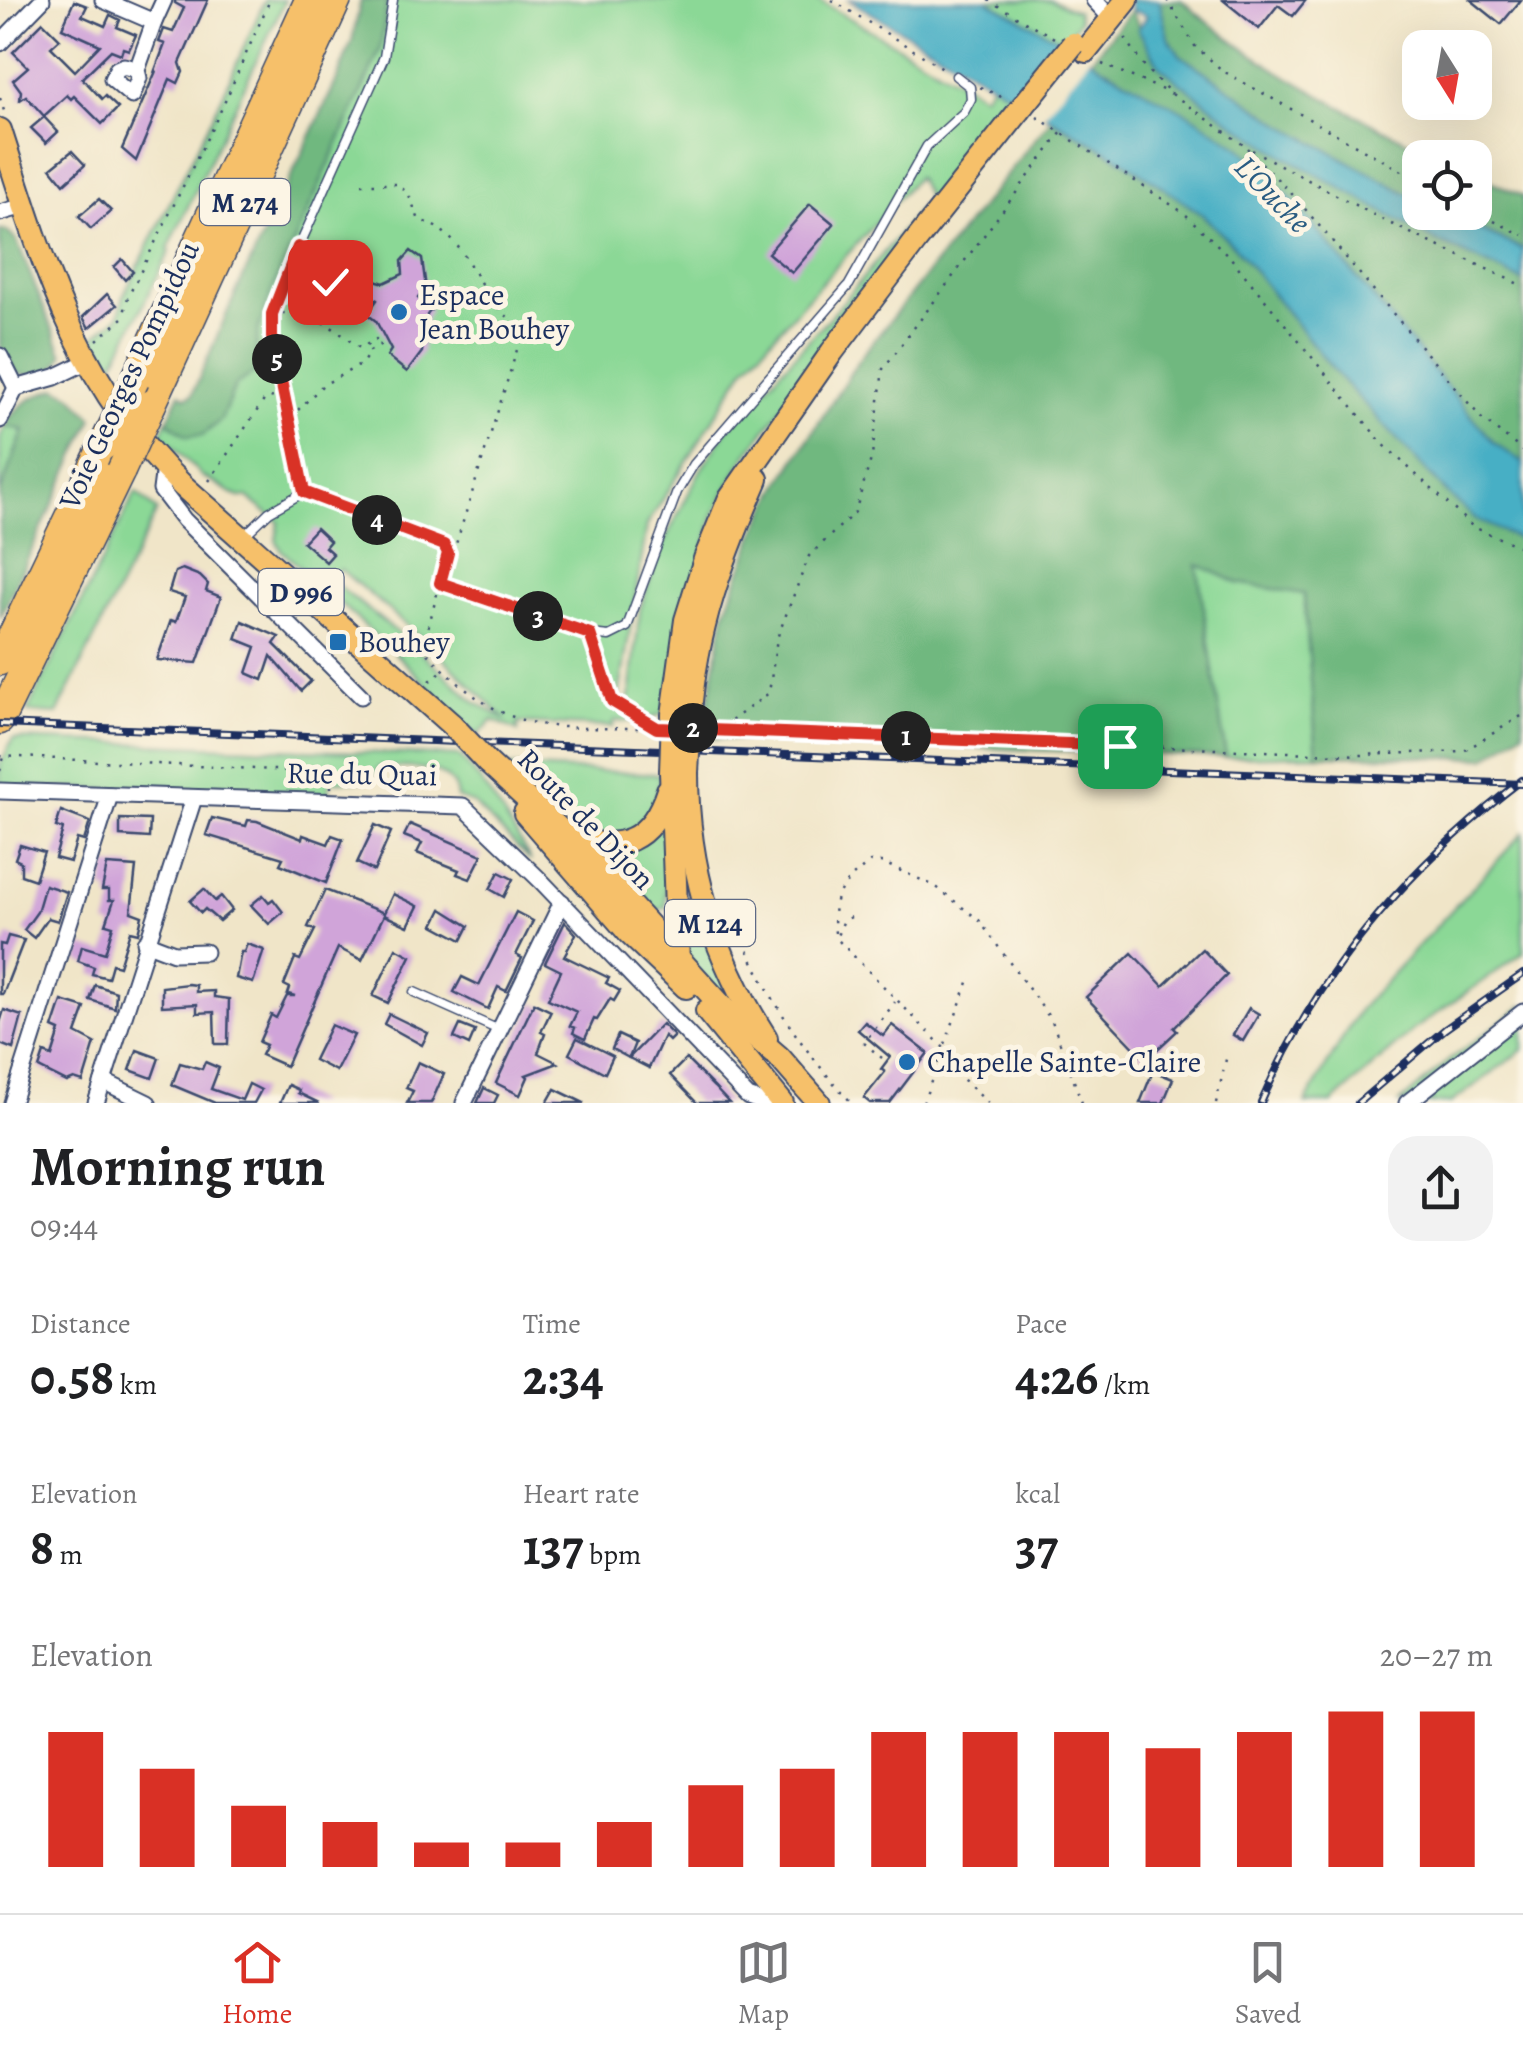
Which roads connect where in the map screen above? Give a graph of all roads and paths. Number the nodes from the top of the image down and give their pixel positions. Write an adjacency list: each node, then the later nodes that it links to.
1 (42, 0): 13 (street)
2 (103, 0): 12 (street)
3 (164, 0): 12 (street)
4 (270, 0): 32 (path)
5 (310, 0): 46 (highway, Voie Georges Pompidou / M 274, bridge)
6 (337, 0): 51 (highway, Voie Georges Pompidou / M 274, bridge)
7 (393, 0): 27 (lane)
8 (832, 0): 15 (path)
9 (1127, 0): 11 (main road, M 124)
10 (1167, 0): 21 (path)
11 (1103, 7): 17 (main road, M 124, bridge)
12 (154, 22): 14 (street)
13 (0, 44)
14 (137, 70)
15 (956, 76): 17 (path); 45 (lane)
16 (1172, 94): 20 (path)
17 (1024, 111): 19 (path); 52 (main road, M 124)
18 (0, 130): 23 (main road, Route de Dijon)
19 (1062, 132): 42 (path); 53 (path)
20 (1247, 148): 28 (path); 37 (path)
21 (1402, 172)
22 (362, 184): 43 (path)
23 (24, 206): 24 (street); 32 (main road, Route de Dijon)
24 (0, 213)
25 (1492, 220): 26 (path)
26 (1523, 235)
27 (298, 247): 29 (path); 30 (lane)
28 (1523, 286)
29 (368, 305)
30 (272, 314): 34 (lane); 35 (path)
31 (0, 356): 33 (street)
32 (86, 362): 33 (street); 38 (main road, Route de Dijon / D 996)
33 (16, 388): 36 (street)
34 (284, 394): 35 (lane); 39 (path)
35 (289, 418): 40 (lane)
36 (0, 420)
37 (1523, 452)
38 (164, 468): 41 (main road, Route de Dijon / D 996); 49 (street)
39 (202, 490)
40 (304, 492): 41 (lane); 43 (lane)
41 (242, 538): 55 (main road, Route de Dijon / D 996, bridge)
42 (1523, 548)
43 (448, 553): 44 (lane)
44 (440, 583): 45 (lane); 47 (path)
45 (590, 634): 52 (path)
46 (0, 661)
47 (444, 669): 48 (path); 52 (path)
48 (423, 688)
49 (362, 696)
50 (1523, 716): 53 (path)
51 (1, 718)
52 (681, 721): 53 (path); 57 (main road, M 124, bridge)
53 (722, 728)
54 (2, 756): 56 (path); 61 (path)
55 (488, 762): 62 (main road, Route de Dijon); 65 (main road, Route de Dijon)
56 (0, 772)
57 (679, 772): 62 (main road, M 124); 63 (main road, M 124); 66 (main road, M 124)
58 (0, 790): 59 (street, Rue du Quai)
59 (110, 794): 60 (street, Rue du Quai); 85 (street)
60 (194, 798): 61 (street, Rue du Quai); 70 (street)
61 (330, 801): 64 (street, Rue du Quai)
62 (568, 837): 68 (main road, Route de Dijon)
63 (693, 858): 66 (main road, Route de Dijon / M 124); 80 (main road, M 124)
64 (562, 902): 77 (street); 84 (street, Rue du Quai)
65 (605, 905): 68 (main road, Route de Dijon / M 124); 72 (main road, Route de Dijon)
66 (675, 907): 68 (main road, Route de Dijon / M 124); 72 (main road, M 124)
67 (851, 917): 69 (path)
68 (642, 919): 72 (main road, Route de Dijon)
69 (835, 934): 75 (path); 92 (path)
70 (146, 942): 71 (street); 83 (street)
71 (205, 952)
72 (679, 968): 80 (main road, Route de Dijon); 84 (main road, Route de Dijon)
73 (970, 976): 78 (path)
74 (414, 992): 77 (lane)
75 (896, 1001): 78 (path); 82 (path)
76 (1523, 1012): 94 (street)
77 (500, 1030): 88 (street)
78 (944, 1048): 81 (path)
79 (1228, 1055): 93 (path)
80 (779, 1057): 89 (main road, Route de Dijon)
81 (940, 1057): 90 (path); 91 (path)
82 (882, 1058)
83 (103, 1081): 86 (street); 87 (street)
84 (781, 1102)
85 (12, 1103)
86 (96, 1103)
87 (148, 1103)
88 (464, 1103)
89 (819, 1103)
90 (922, 1103)
91 (988, 1103)
92 (1082, 1103)
93 (1216, 1103)
94 (1407, 1103)

